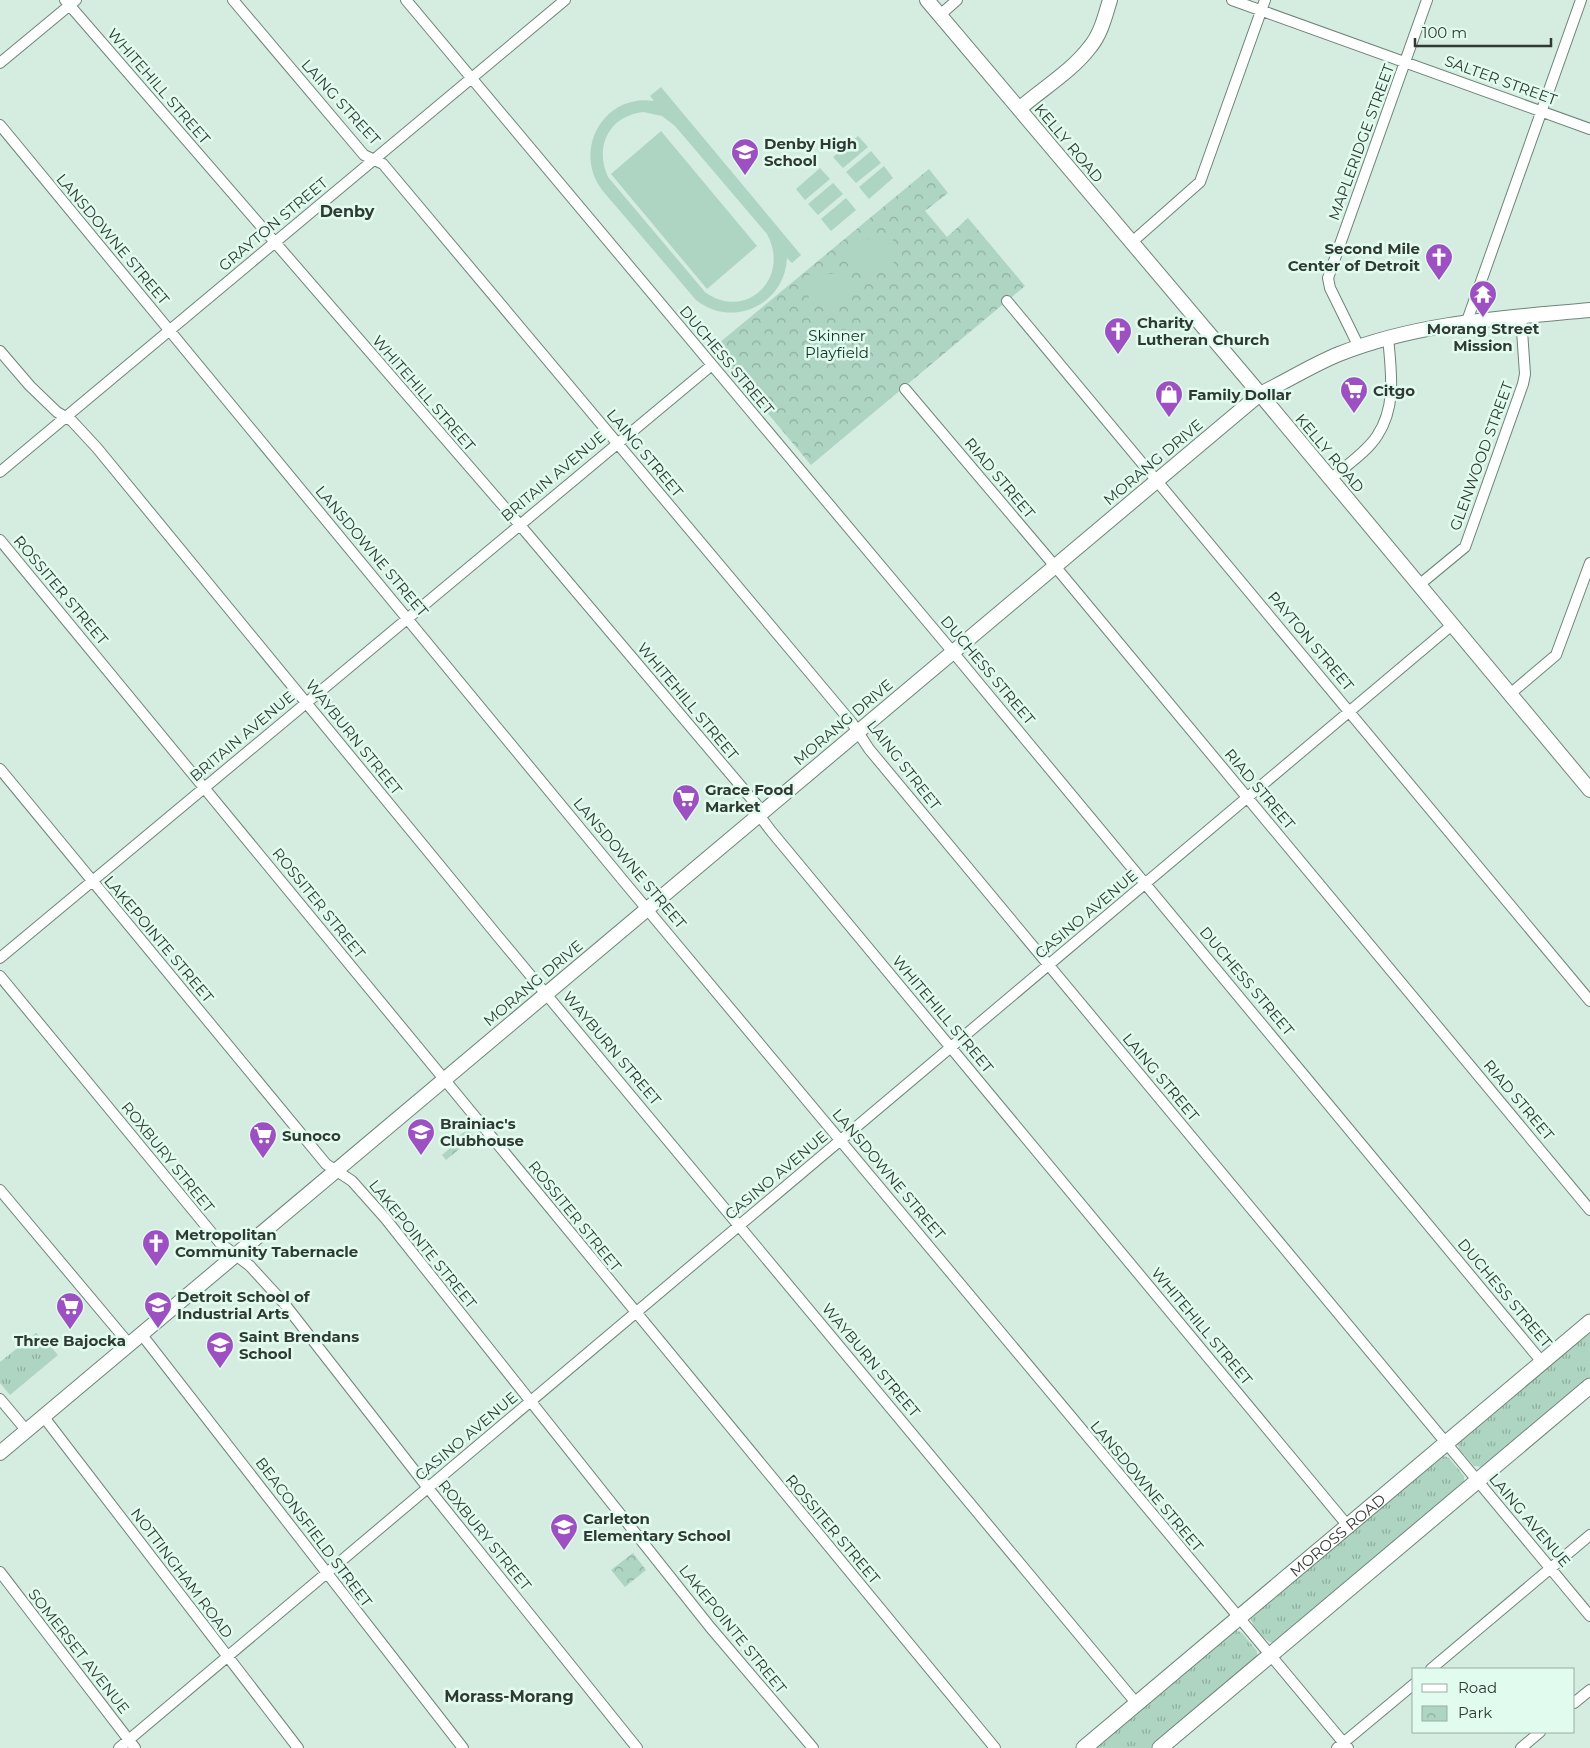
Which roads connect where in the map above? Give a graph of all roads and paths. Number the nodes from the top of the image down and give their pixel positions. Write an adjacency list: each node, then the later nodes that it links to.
1 (233, 0): 21 (street, LAING STREET)
2 (406, 0): 16 (street, DUCHESS STREET)
3 (565, 0): 16 (street, GRAYTON STREET)
4 (927, 0): 13 (street, KELLY ROAD)
5 (957, 0): 13 (street)
6 (1110, 0): 17 (street)
7 (1232, 0): 12 (street, SALTER STREET)
8 (1265, 0): 12 (street)
9 (1427, 0): 14 (street, MAPLERIDGE STREET)
10 (1581, 0): 18 (street)
11 (70, 2): 15 (street); 22 (street, WHITEHILL STREET)
12 (1262, 10): 14 (street, SALTER STREET); 23 (street)
13 (940, 15): 17 (street, KELLY ROAD)
14 (1405, 61): 18 (street, SALTER STREET); 30 (street, MAPLERIDGE STREET)
15 (0, 63)
16 (471, 78): 21 (street, GRAYTON STREET); 32 (street, DUCHESS STREET)
17 (1019, 109): 23 (street, KELLY ROAD)
18 (1542, 111): 20 (street, SALTER STREET); 27 (street)
19 (0, 125): 28 (street, LANSDOWNE STREET)
20 (1590, 129)
21 (374, 160): 22 (street, GRAYTON STREET); 36 (street, LAING STREET)
22 (274, 242): 28 (street, GRAYTON STREET); 40 (street, WHITEHILL STREET)
23 (1132, 242): 34 (street, KELLY ROAD)
24 (1007, 301): 39 (street, PAYTON STREET)
25 (1590, 310): 26 (street, MORANG DRIVE)
26 (1521, 316): 27 (street, MORANG DRIVE); 44 (street, GLENWOOD STREET)
27 (1467, 321): 29 (street, MORANG DRIVE)
28 (169, 330): 35 (street, GRAYTON STREET); 45 (street, LANSDOWNE STREET)
29 (1388, 337): 30 (street, MORANG DRIVE); 38 (street)
30 (1359, 347): 34 (street, MORANG DRIVE)
31 (0, 351): 35 (street, WAYBURN STREET)
32 (712, 365): 36 (street, BRITAIN AVENUE); 47 (street, DUCHESS STREET)
33 (905, 389): 43 (street, RIAD STREET)
34 (1260, 394): 38 (street, KELLY ROAD); 39 (street, MORANG DRIVE)
35 (65, 417): 37 (street, GRAYTON STREET); 49 (street, WAYBURN STREET)
36 (617, 443): 40 (street, BRITAIN AVENUE); 51 (street, LAING STREET)
37 (0, 472)
38 (1331, 479): 44 (street, KELLY ROAD)
39 (1157, 480): 43 (street, MORANG DRIVE); 50 (street, PAYTON STREET)
40 (519, 524): 45 (street, BRITAIN AVENUE); 56 (street, WHITEHILL STREET)
41 (0, 540): 53 (street, ROSSITER STREET)
42 (1590, 563): 48 (street)
43 (1054, 565): 47 (street, MORANG DRIVE); 55 (street, RIAD STREET)
44 (1420, 586): 46 (street, KELLY ROAD)
45 (407, 617): 49 (street, BRITAIN AVENUE); 59 (street, LANSDOWNE STREET)
46 (1452, 625): 48 (street, KELLY ROAD); 50 (street, CASINO AVENUE)
47 (952, 651): 51 (street, MORANG DRIVE); 58 (street, DUCHESS STREET)
48 (1510, 694): 54 (street, KELLY ROAD)
49 (306, 702): 53 (street, BRITAIN AVENUE); 63 (street, WAYBURN STREET)
50 (1349, 711): 55 (street, CASINO AVENUE); 64 (street, PAYTON STREET)
51 (857, 731): 56 (street, MORANG DRIVE); 61 (street, LAING STREET)
52 (0, 769): 57 (street, LAKEPOINTE STREET)
53 (205, 788): 57 (street, BRITAIN AVENUE); 66 (street, ROSSITER STREET)
54 (1590, 790)
55 (1247, 797): 58 (street, CASINO AVENUE); 70 (street, RIAD STREET)
56 (759, 815): 59 (street, MORANG DRIVE); 65 (street, WHITEHILL STREET)
57 (92, 881): 60 (street, BRITAIN AVENUE); 68 (street, LAKEPOINTE STREET)
58 (1146, 883): 61 (street, CASINO AVENUE); 77 (street, DUCHESS STREET)
59 (648, 908): 63 (street, MORANG DRIVE); 67 (street, LANSDOWNE STREET)
60 (0, 958)
61 (1048, 965): 65 (street, CASINO AVENUE); 83 (street, LAING STREET)
62 (0, 976): 72 (street, ROXBURY STREET)
63 (546, 993): 66 (street, MORANG DRIVE); 71 (street, WAYBURN STREET)
64 (1590, 1001)
65 (951, 1047): 67 (street, CASINO AVENUE); 87 (street, WHITEHILL STREET)
66 (444, 1079): 68 (street, MORANG DRIVE); 73 (street, ROSSITER STREET)
67 (841, 1139): 71 (street, CASINO AVENUE); 93 (street, LANSDOWNE STREET)
68 (336, 1170): 72 (street, MORANG DRIVE); 80 (street, LAKEPOINTE STREET)
69 (0, 1190): 76 (street)
70 (1590, 1210)
71 (740, 1225): 73 (street, CASINO AVENUE); 100 (street, WAYBURN STREET)
72 (235, 1255): 75 (street, MORANG DRIVE); 86 (street, ROXBURY STREET)
73 (636, 1314): 80 (street, CASINO AVENUE); 109 (street, ROSSITER STREET)
74 (1590, 1322): 77 (main road, MOROSS ROAD)
75 (142, 1335): 76 (street, MORANG DRIVE); 91 (street, BEACONSFIELD STREET)
76 (130, 1345): 81 (street, MORANG DRIVE)
77 (1542, 1362): 83 (main road, MOROSS ROAD)
78 (1590, 1386): 85 (main road)
79 (0, 1399): 82 (street)
80 (532, 1400): 86 (street, CASINO AVENUE); 108 (street, LAKEPOINTE STREET)
81 (43, 1416): 82 (street, MORANG DRIVE); 95 (street, NOTTINGHAM ROAD)
82 (26, 1430): 84 (street, MORANG DRIVE)
83 (1446, 1444): 85 (street, LAING AVENUE); 87 (main road, MOROSS ROAD)
84 (0, 1453)
85 (1477, 1480): 89 (street, LAING AVENUE); 94 (main road)
86 (428, 1488): 91 (street, CASINO AVENUE); 107 (street, ROXBURY STREET)
87 (1348, 1526): 93 (main road, MOROSS ROAD)
88 (1590, 1535): 89 (street)
89 (1550, 1569): 92 (street, LAING AVENUE); 96 (street)
90 (0, 1572): 102 (street, SOMERSET AVENUE)
91 (326, 1573): 95 (street, CASINO AVENUE); 106 (street, BEACONSFIELD STREET)
92 (1590, 1616)
93 (1238, 1618): 94 (street, LANSDOWNE STREET); 100 (main road, MOROSS ROAD)
94 (1270, 1655): 103 (street, LANSDOWNE STREET); 111 (main road)
95 (227, 1656): 102 (street, CASINO AVENUE); 105 (street, NOTTINGHAM ROAD)
96 (1432, 1668)
97 (1412, 1686): 103 (street)
98 (1590, 1690): 99 (street)
99 (1575, 1702)
100 (1136, 1704): 110 (main road, MOROSS ROAD)
101 (1539, 1733): 112 (street)
102 (132, 1744): 104 (street, CASINO AVENUE)
103 (1343, 1746)
104 (119, 1748)
105 (298, 1748)
106 (463, 1748)
107 (637, 1748)
108 (813, 1748)
109 (995, 1748)
110 (1084, 1748)
111 (1160, 1748)
112 (1521, 1748)

